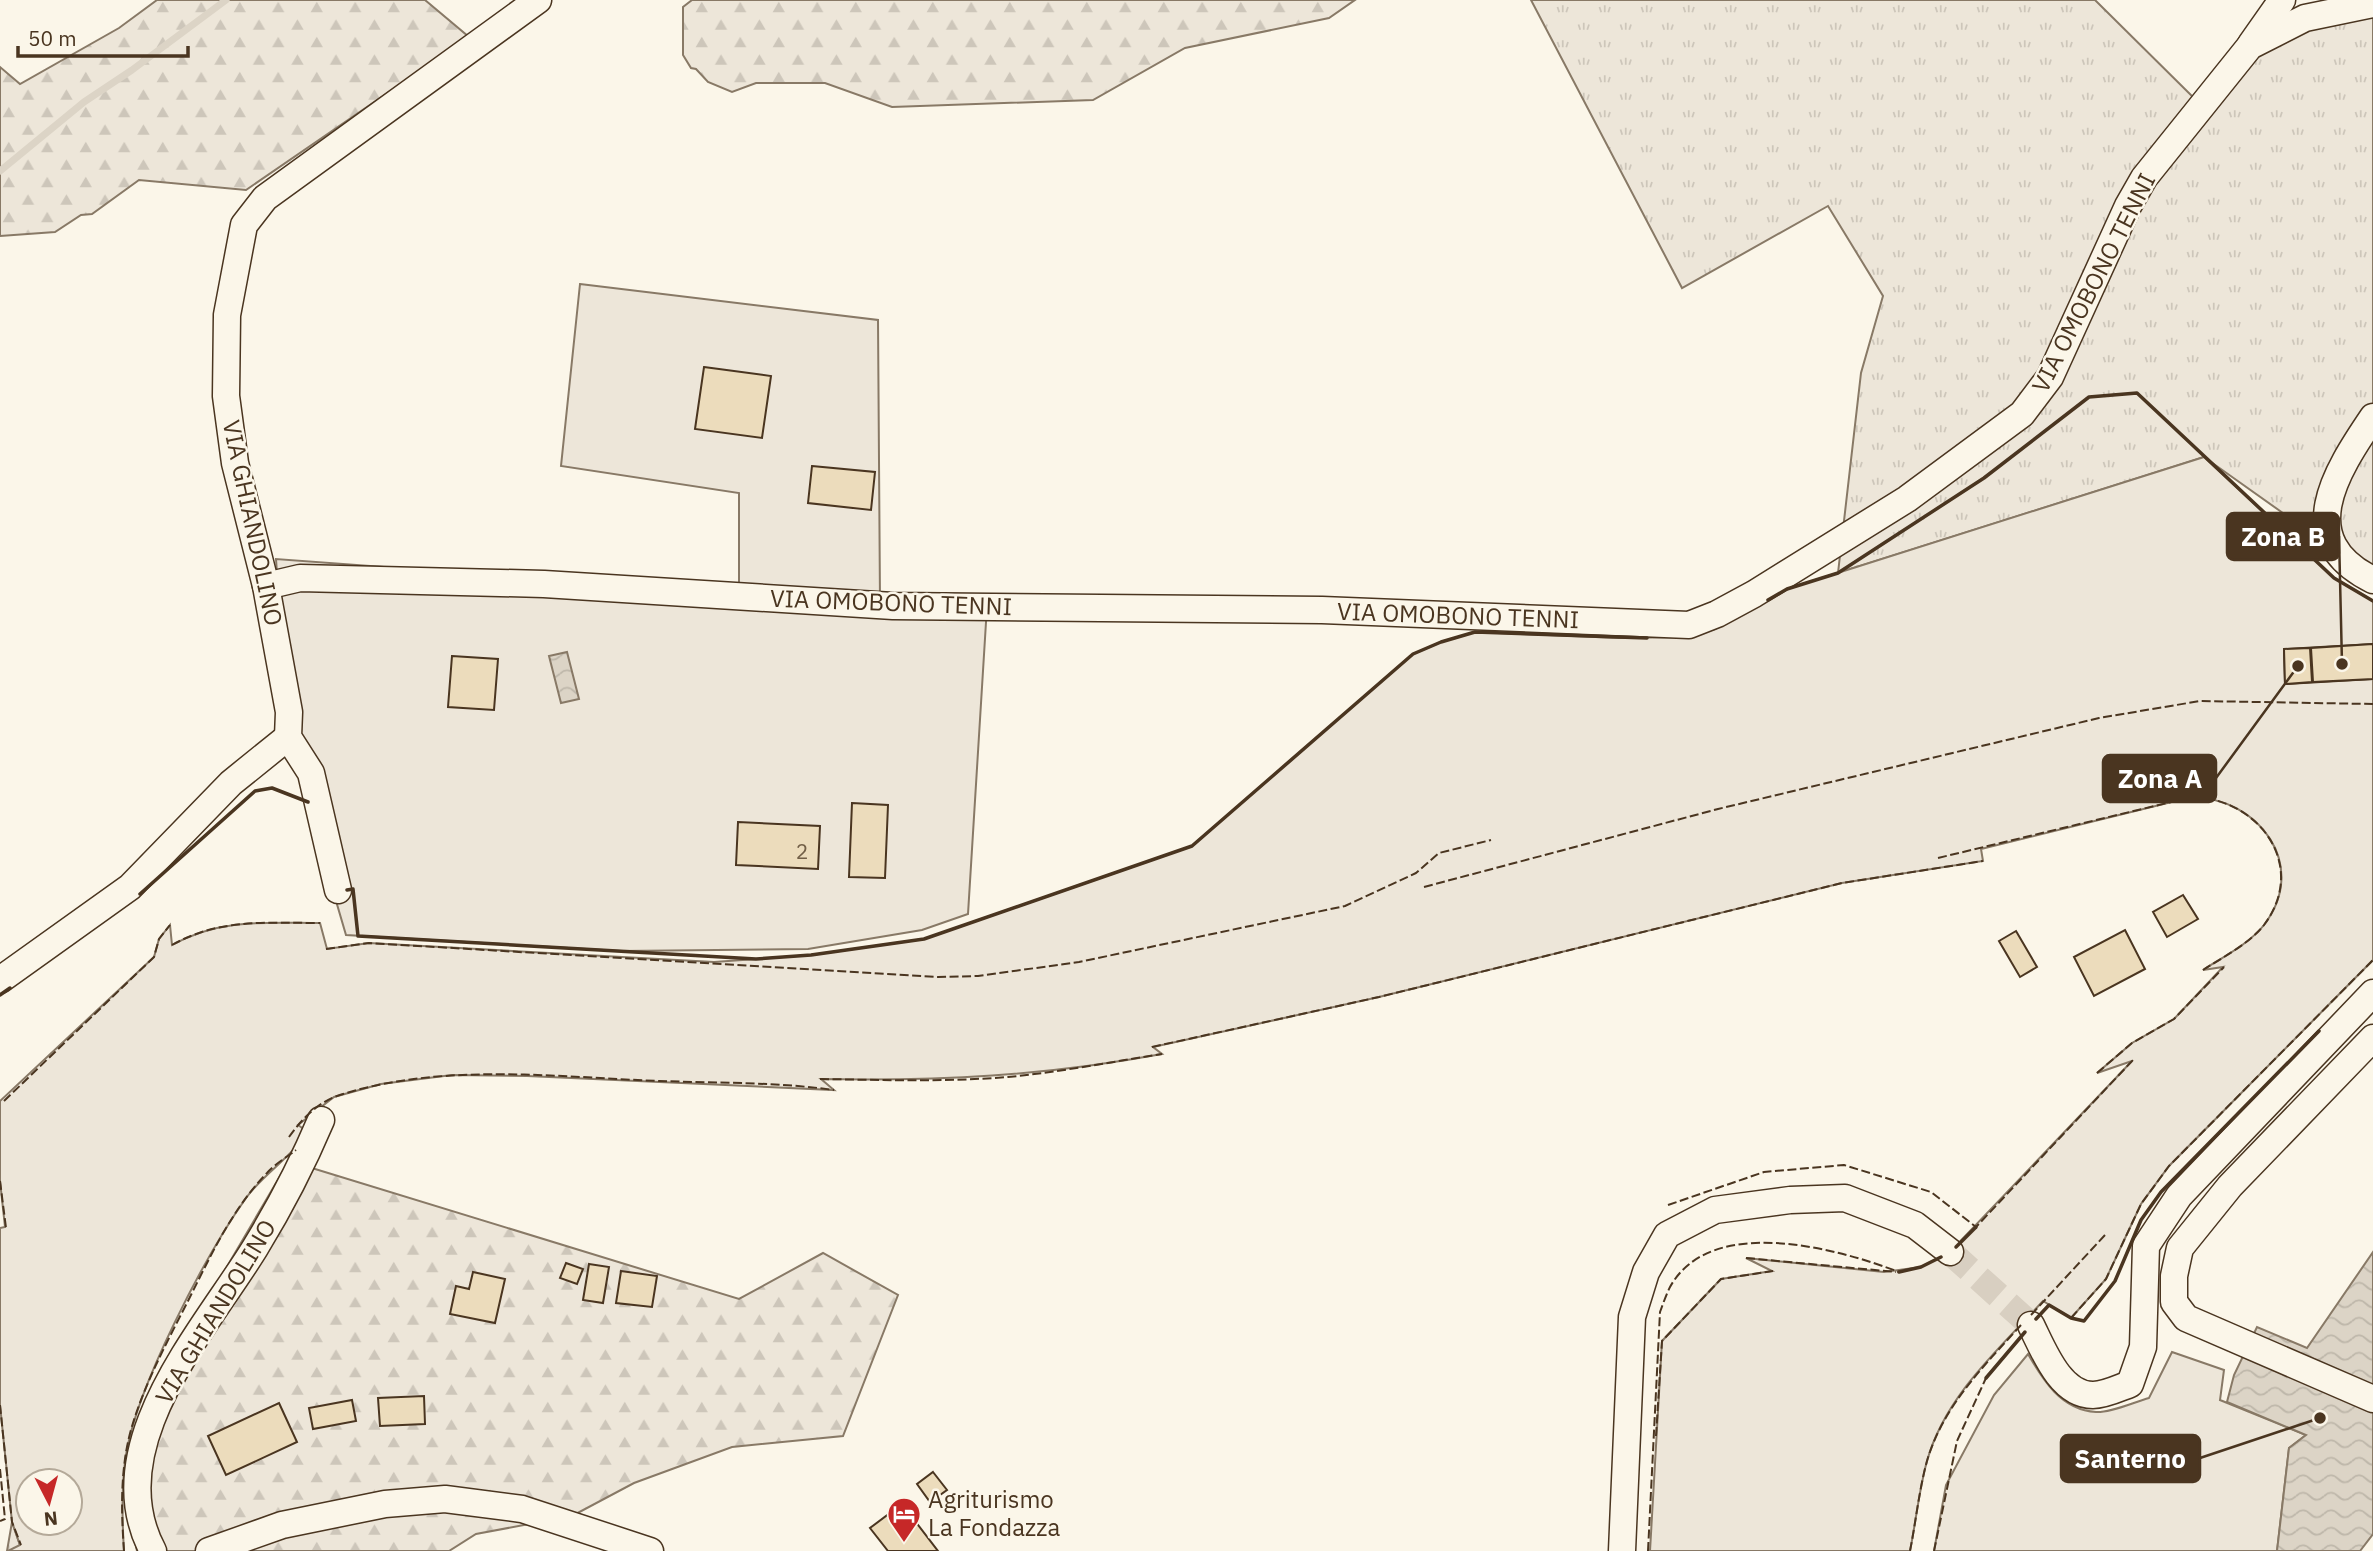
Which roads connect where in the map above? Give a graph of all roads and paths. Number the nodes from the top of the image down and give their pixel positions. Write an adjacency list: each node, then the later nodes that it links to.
1 (538, 0): 7 (street, VIA GHIANDOLINO)
2 (2282, 0): 4 (street)
3 (2373, 4): 4 (street, VIA OMOBONO TENNI)
4 (2250, 46): 7 (street, VIA OMOBONO TENNI)
5 (2373, 417): 6 (street)
6 (2373, 580)
7 (266, 586): 8 (street, VIA GHIANDOLINO)
8 (288, 737): 9 (street); 10 (street)
9 (338, 890)
10 (0, 980)
11 (2373, 993): 15 (street)
12 (2373, 1038): 16 (street)
13 (321, 1120): 17 (street, VIA GHIANDOLINO)
14 (1950, 1252): 20 (street)
15 (2031, 1325)
16 (2373, 1399)
17 (153, 1551)
18 (209, 1551): 19 (street)
19 (650, 1551)
20 (1622, 1551)

